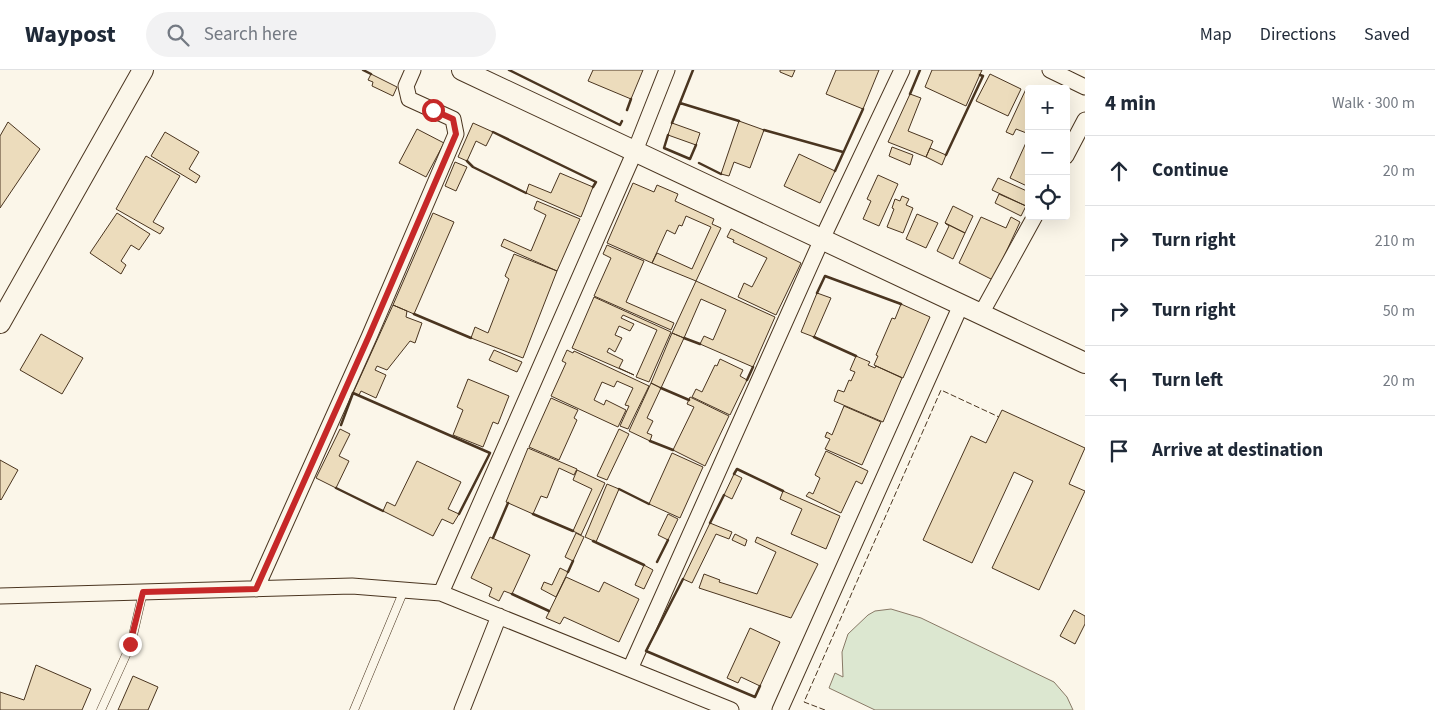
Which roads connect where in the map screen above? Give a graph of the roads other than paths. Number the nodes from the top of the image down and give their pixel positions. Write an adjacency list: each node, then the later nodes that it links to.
1 (143, 70): 15 (main road)
2 (413, 70): 17 (street)
3 (462, 70): 10 (main road)
4 (666, 70): 10 (street)
5 (902, 70): 12 (street)
6 (1050, 70): 7 (street)
7 (1085, 87)
8 (1085, 120): 9 (street)
9 (1070, 148)
10 (636, 152): 12 (main road); 20 (street)
11 (1033, 220): 14 (street)
12 (822, 239): 13 (main road); 23 (street)
13 (961, 305): 14 (main road); 28 (street)
14 (981, 314): 16 (main road)
15 (0, 323)
16 (1085, 363)
17 (256, 589): 18 (street); 19 (street)
18 (404, 590): 20 (street); 25 (lane)
19 (143, 592): 21 (street); 24 (lane)
20 (441, 593): 22 (street)
21 (0, 596)
22 (500, 616): 23 (street); 26 (street)
23 (630, 669): 27 (street)
24 (101, 710)
25 (354, 710)
26 (462, 710)
27 (731, 710)
28 (780, 710)

